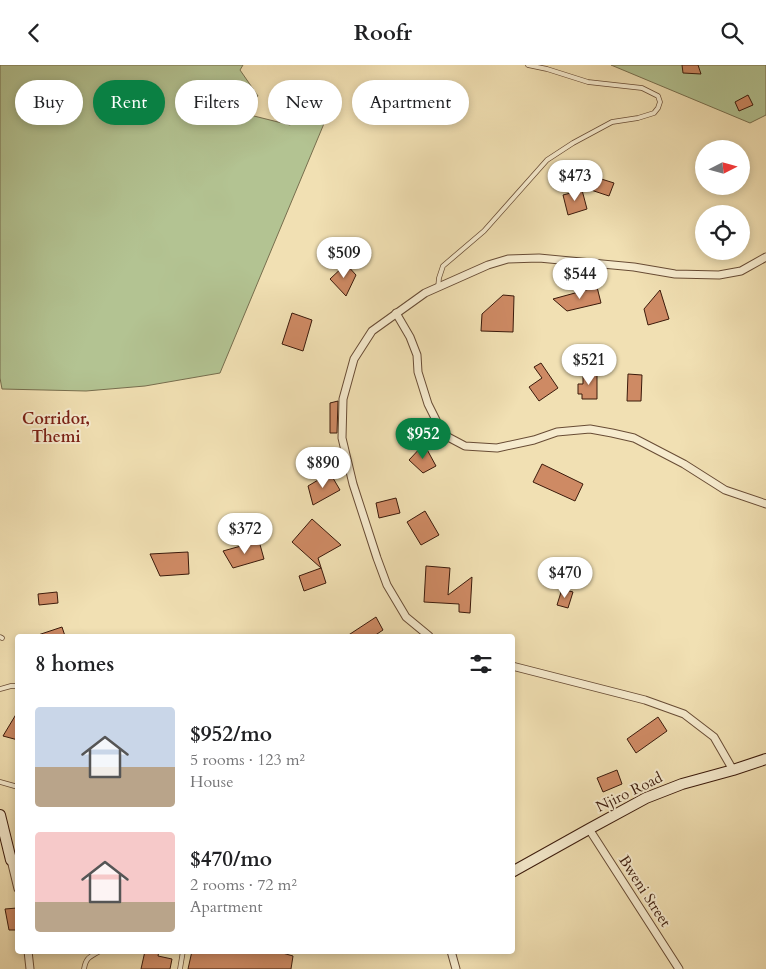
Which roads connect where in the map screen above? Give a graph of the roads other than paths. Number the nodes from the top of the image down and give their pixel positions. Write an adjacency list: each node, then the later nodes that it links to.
1 (528, 65): 3 (lane)
2 (766, 257): 3 (street)
3 (438, 288): 4 (street)
4 (396, 313): 5 (street); 6 (street)
5 (766, 504)
6 (427, 634)
7 (515, 667): 11 (street)
8 (15, 686): 9 (lane)
9 (0, 689)
10 (766, 759): 11 (street, Njiro Road)
11 (733, 770): 15 (street, Njiro Road)
12 (0, 781): 13 (lane)
13 (15, 786)
14 (0, 815): 16 (street)
15 (589, 829): 18 (street, Njiro Road); 27 (street, Bweni Street)
16 (14, 859): 17 (street)
17 (0, 862)
18 (515, 870)
19 (28, 954): 23 (street)
20 (96, 954): 24 (lane)
21 (182, 954): 25 (lane)
22 (452, 954): 26 (street)
23 (30, 969)
24 (84, 969)
25 (180, 969)
26 (456, 969)
27 (679, 969)

